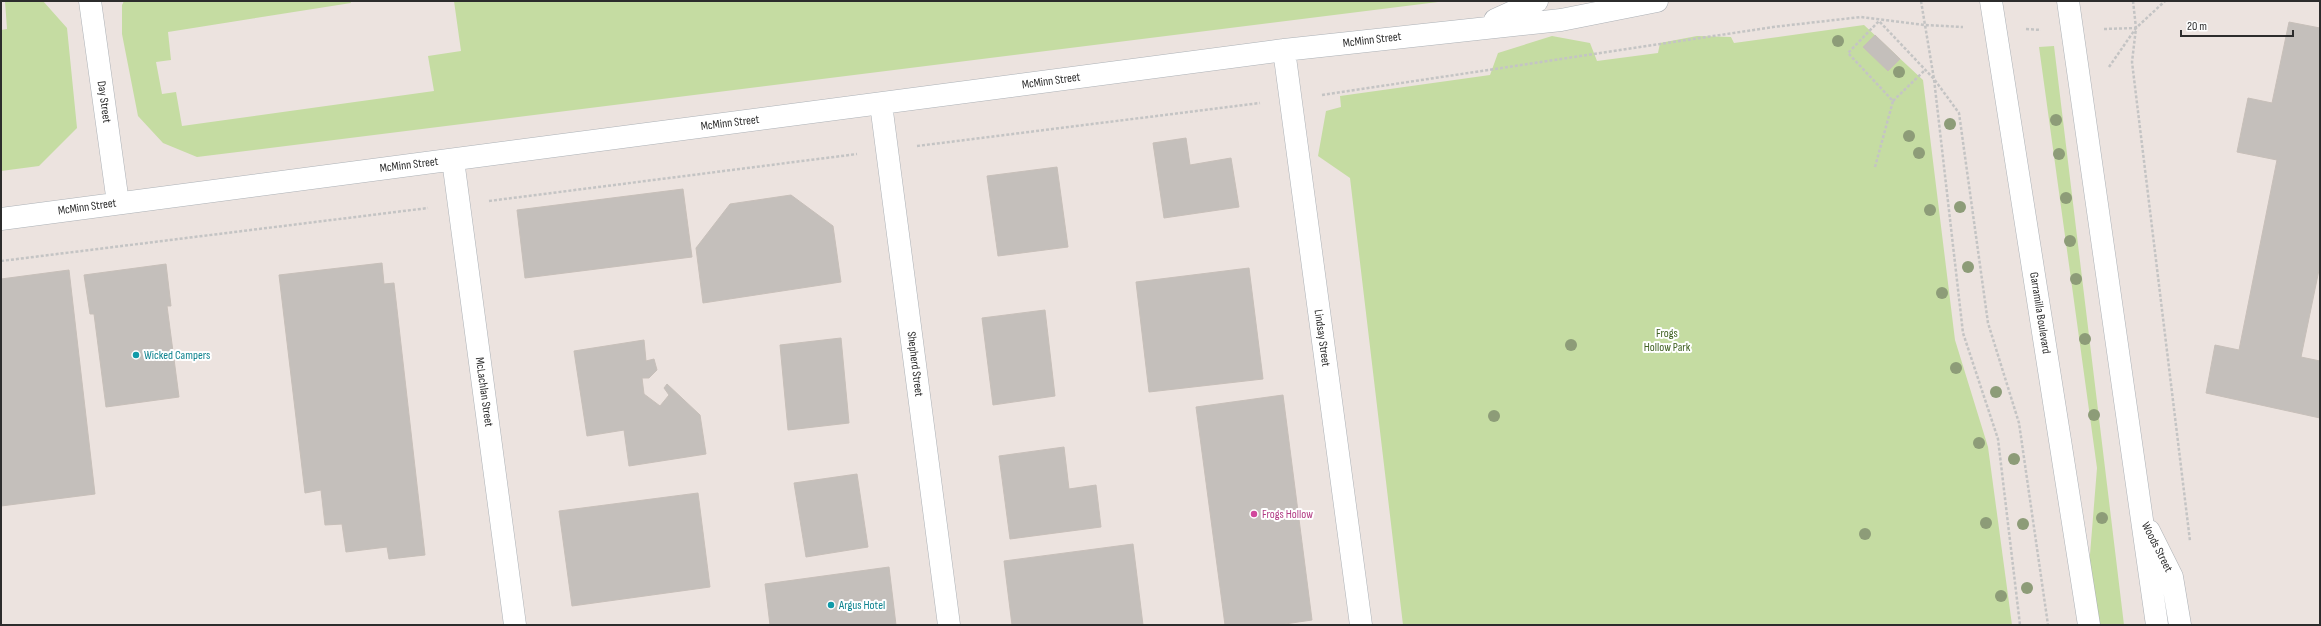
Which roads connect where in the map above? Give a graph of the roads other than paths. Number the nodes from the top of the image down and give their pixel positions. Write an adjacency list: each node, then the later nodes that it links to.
1 (90, 1): 10 (street, Day Street)
2 (1537, 1): 6 (street, McMinn Street)
3 (1657, 1): 6 (street, McMinn Street)
4 (1991, 1): 16 (street, Garramilla Boulevard)
5 (2068, 1): 12 (street)
6 (1459, 30): 7 (street, McMinn Street)
7 (1284, 50): 8 (street, McMinn Street); 15 (street, Lindsay Street)
8 (881, 104): 9 (street, McMinn Street); 14 (street, Shepherd Street)
9 (453, 160): 10 (street, McMinn Street); 13 (street, McLachlan Street)
10 (118, 202): 11 (street, McMinn Street)
11 (1, 219)
12 (2142, 516): 17 (street); 18 (street, Woods Street)
13 (515, 625)
14 (949, 625)
15 (1361, 625)
16 (2089, 625)
17 (2157, 625)
18 (2180, 625)

